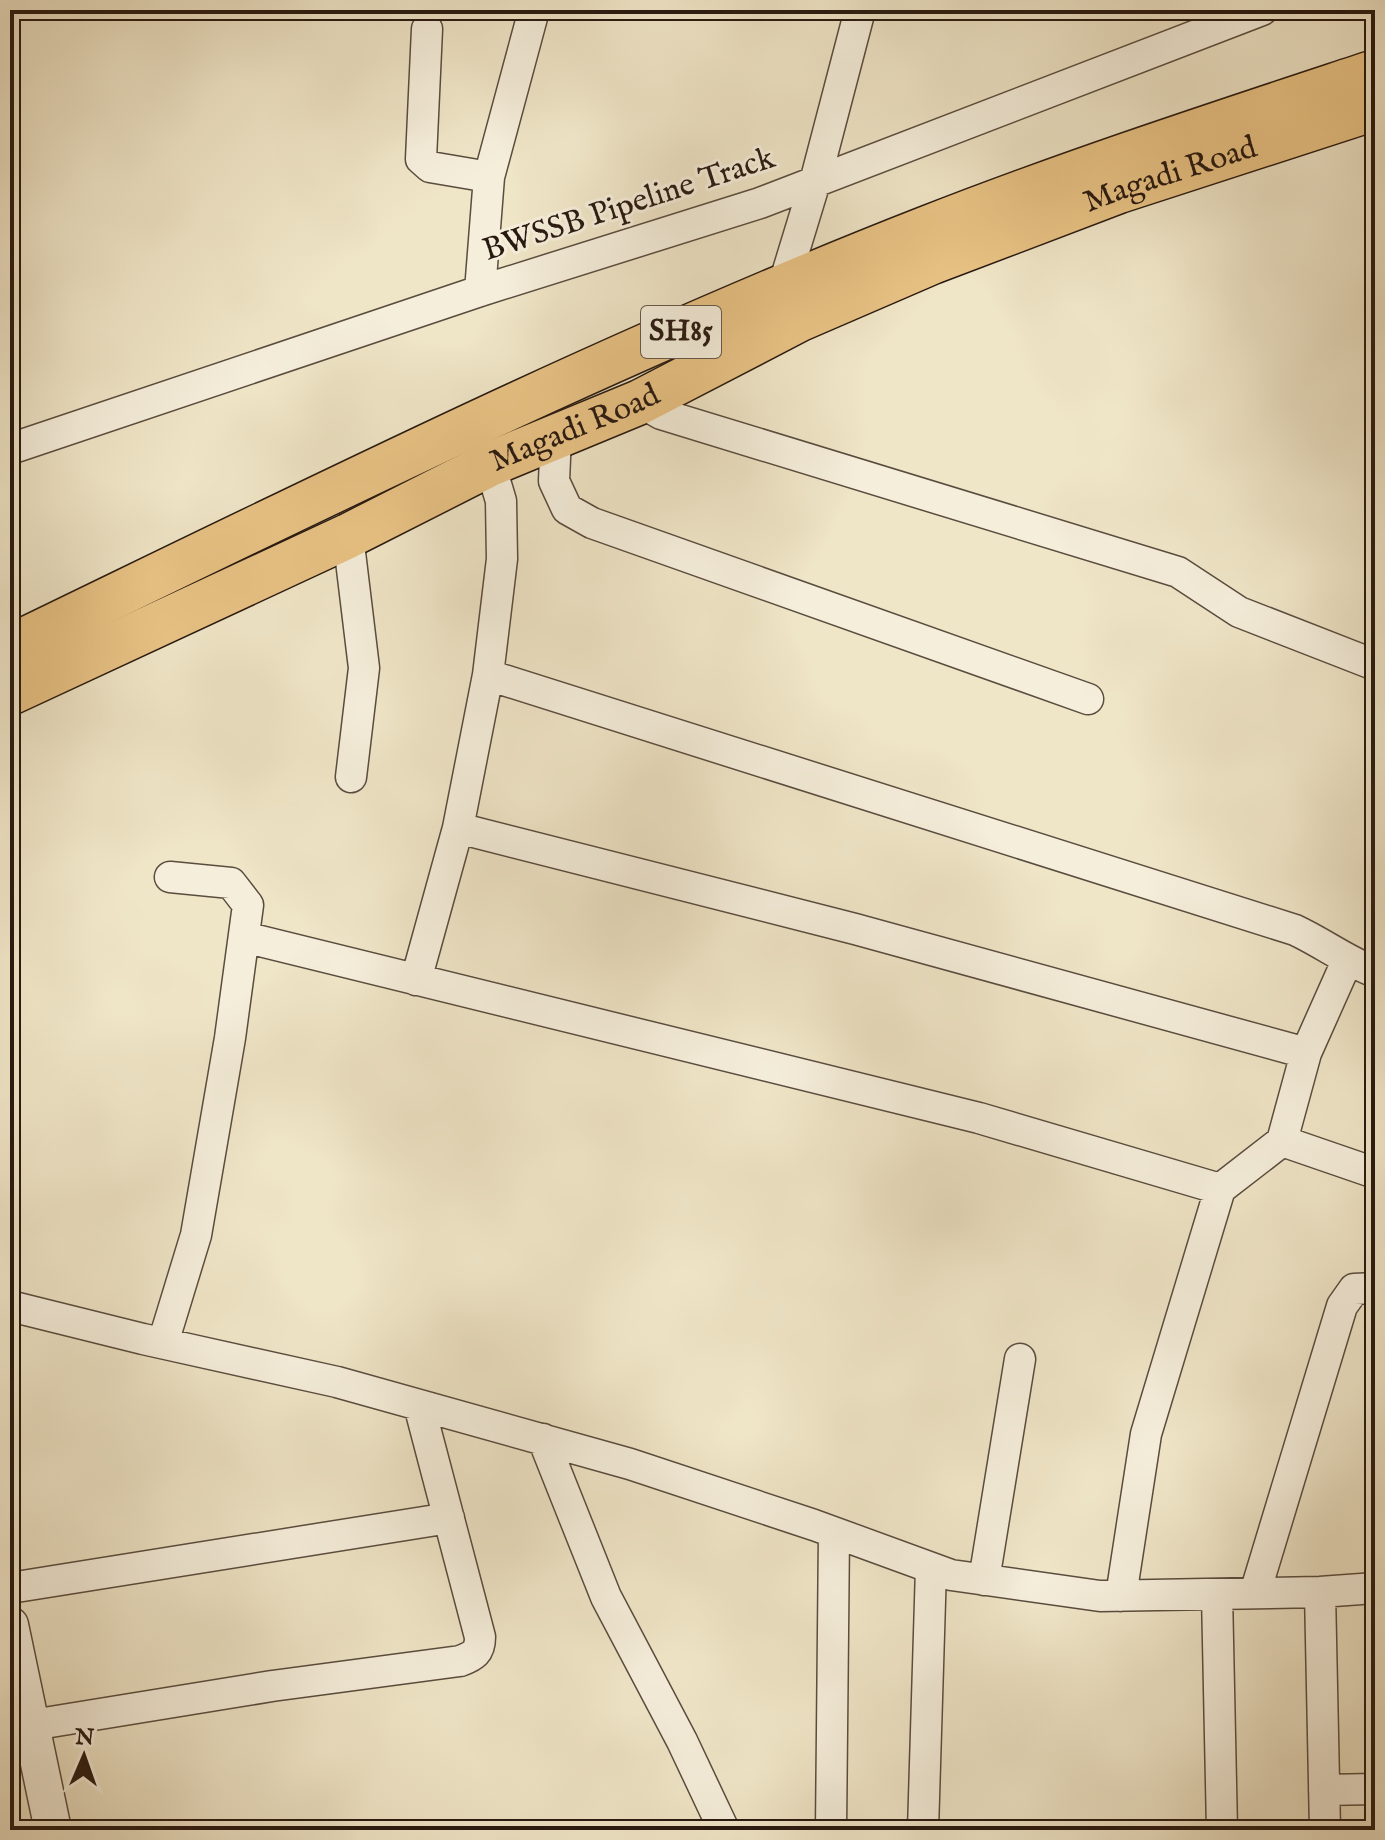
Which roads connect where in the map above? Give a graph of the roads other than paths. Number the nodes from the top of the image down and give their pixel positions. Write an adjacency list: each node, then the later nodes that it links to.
1 (534, 10): 7 (street)
2 (860, 10): 8 (street)
3 (1262, 10): 8 (street, BWSSB Pipeline Track)
4 (427, 29): 7 (street)
5 (1375, 72): 9 (main road, Magadi Road / SH85)
6 (1375, 108): 11 (main road, Magadi Road / SH85)
7 (489, 177): 10 (street)
8 (815, 182): 9 (street); 10 (street, BWSSB Pipeline Track)
9 (783, 287): 16 (main road, Magadi Road / SH85)
10 (480, 291): 13 (street, BWSSB Pipeline Track)
11 (640, 402): 12 (main road, Magadi Road / SH85); 17 (street)
12 (556, 435): 14 (main road, Magadi Road / SH85); 20 (street)
13 (10, 449)
14 (490, 464): 15 (main road, Magadi Road / SH85); 18 (street)
15 (348, 536): 19 (main road, Magadi Road / SH85); 21 (street)
16 (10, 647)
17 (1375, 665)
18 (488, 675): 22 (street); 25 (street)
19 (10, 693)
20 (1088, 699)
21 (351, 777)
22 (458, 828): 27 (street); 28 (street)
23 (170, 877): 24 (street)
24 (244, 937): 27 (street); 34 (street)
25 (1347, 961): 26 (street); 28 (street)
26 (1375, 972)
27 (416, 980): 31 (street)
28 (1306, 1053): 29 (street)
29 (1282, 1141): 30 (street); 31 (street)
30 (1375, 1173)
31 (1220, 1189): 47 (street)
32 (1375, 1288): 45 (street)
33 (10, 1306): 34 (street)
34 (163, 1343): 36 (street)
35 (1020, 1359): 41 (street)
36 (419, 1405): 37 (street); 38 (street)
37 (543, 1439): 39 (street); 53 (street)
38 (449, 1518): 42 (street); 49 (street)
39 (834, 1533): 40 (street); 54 (street)
40 (931, 1568): 41 (street); 55 (street)
41 (984, 1580): 47 (street)
42 (10, 1588)
43 (1375, 1588): 44 (street)
44 (1320, 1592): 45 (street); 51 (street)
45 (1255, 1593): 46 (street)
46 (1217, 1594): 47 (street); 56 (street)
47 (1121, 1596)
48 (10, 1625): 49 (street)
49 (32, 1725): 52 (street)
50 (1375, 1789): 51 (street)
51 (1324, 1790): 57 (street)
52 (53, 1830)
53 (724, 1830)
54 (831, 1830)
55 (923, 1830)
56 (1222, 1830)
57 (1325, 1830)

